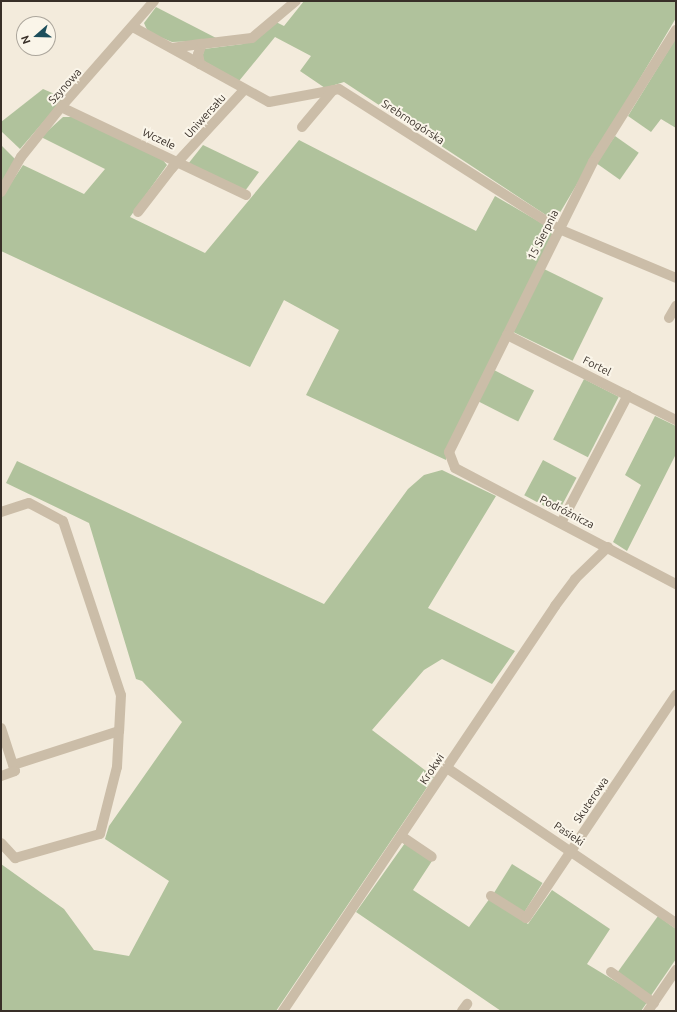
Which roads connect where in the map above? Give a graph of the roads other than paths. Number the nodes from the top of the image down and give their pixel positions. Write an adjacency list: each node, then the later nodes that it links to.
1 (154, 1): 3 (street, Szynowa)
2 (296, 1): 5 (street)
3 (133, 27): 6 (street); 10 (street, Szynowa)
4 (676, 30): 16 (street, 15 Sierpnia)
5 (202, 44): 6 (street); 7 (street)
6 (172, 48): 7 (street)
7 (200, 64): 8 (street)
8 (244, 90): 9 (street); 12 (street, Uniwersału)
9 (332, 90): 11 (street); 16 (street, Srebrnogórska)
10 (61, 107): 12 (street, Wczele); 13 (street, Szynowa)
11 (302, 127)
12 (178, 162): 14 (street, Wczele); 15 (street, Uniwersału)
13 (1, 192)
14 (246, 195)
15 (138, 212)
16 (559, 229): 17 (street, Srebrnogórska); 20 (street, 15 Sierpnia)
17 (676, 278)
18 (676, 306): 19 (street)
19 (669, 318)
20 (507, 335): 21 (street, Fortel); 23 (street, 15 Sierpnia)
21 (628, 396): 22 (street, Fortel); 25 (street)
22 (676, 420)
23 (450, 460): 25 (street, Podróżnicza)
24 (1, 512): 30 (street)
25 (561, 523): 26 (street, Podróżnicza)
26 (608, 547): 27 (street, Podróżnicza); 32 (street, Krokwi)
27 (676, 584)
28 (676, 695): 36 (street, Skuterowa)
29 (1, 728): 31 (street)
30 (119, 731): 31 (street); 35 (street)
31 (13, 765): 33 (street)
32 (447, 768): 34 (street, Krokwi); 36 (street, Pasieki)
33 (2, 774)
34 (401, 836): 37 (street); 43 (street, Krokwi)
35 (1, 843)
36 (571, 850): 38 (street, Skuterowa); 39 (street, Pasieki)
37 (432, 857)
38 (491, 896)
39 (676, 923)
40 (676, 970): 42 (street)
41 (611, 972): 42 (street)
42 (651, 1007)
43 (283, 1011)

